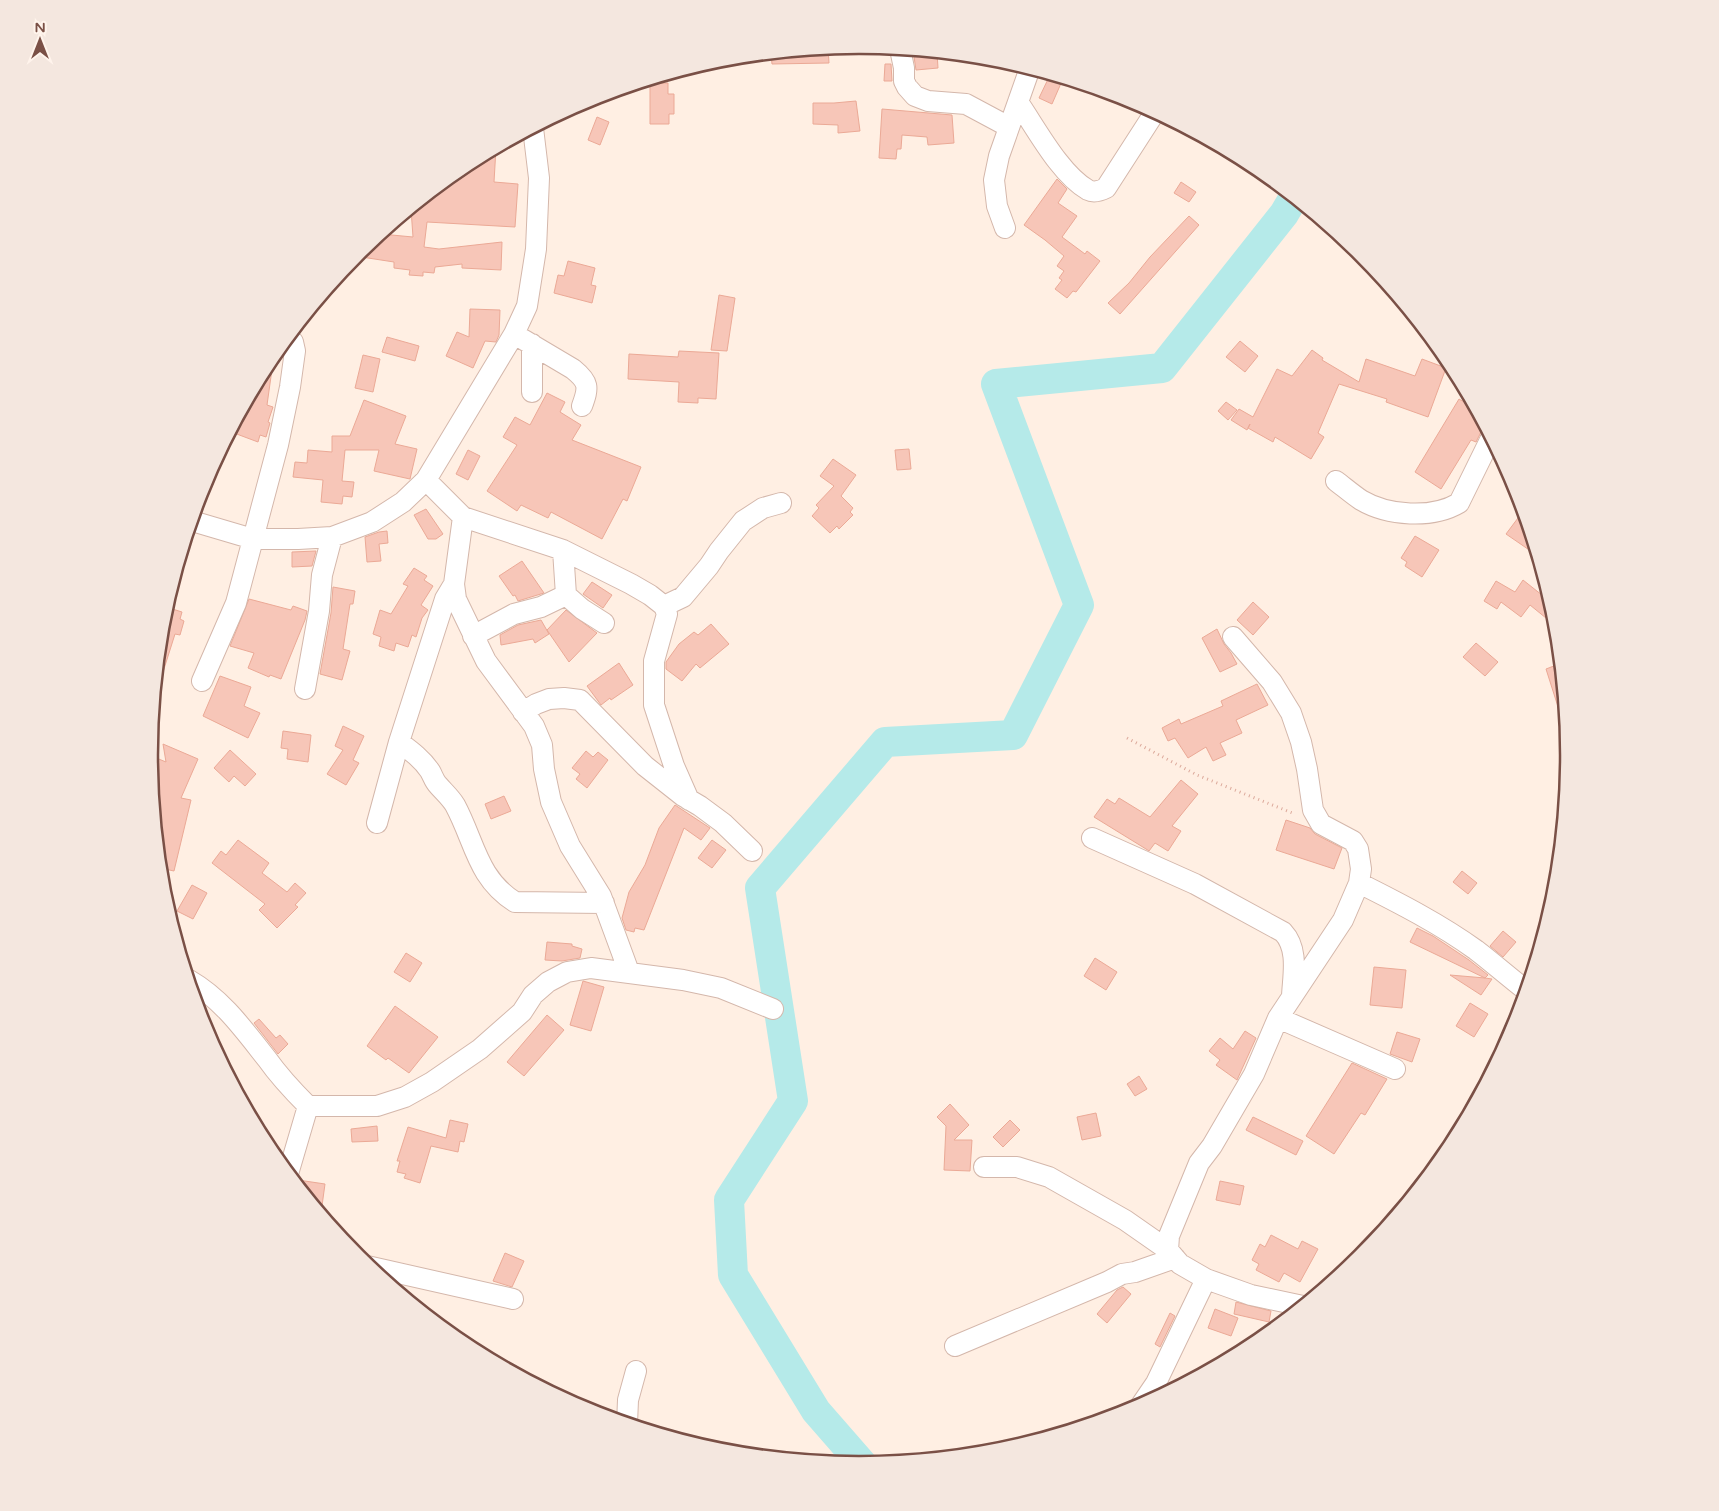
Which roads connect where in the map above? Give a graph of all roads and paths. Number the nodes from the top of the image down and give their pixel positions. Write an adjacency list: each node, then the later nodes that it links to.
1 (901, 55): 5 (street)
2 (1028, 75): 3 (street)
3 (1018, 102): 4 (street); 5 (street)
4 (1152, 118)
5 (1009, 127): 7 (street)
6 (534, 134): 8 (street)
7 (1005, 228)
8 (514, 334): 10 (street); 14 (street)
9 (293, 342): 20 (street)
10 (532, 344): 11 (street); 12 (street)
11 (532, 392)
12 (582, 406)
13 (1488, 444): 15 (street)
14 (426, 480): 17 (street); 19 (street)
15 (1336, 481)
16 (780, 503): 24 (street)
17 (462, 517): 21 (street); 22 (street)
18 (198, 523): 20 (street)
19 (332, 537): 20 (street); 29 (street)
20 (253, 539): 28 (street)
21 (563, 550): 23 (street); 24 (street)
22 (454, 584): 26 (street); 32 (street)
23 (566, 595): 25 (street); 26 (street)
24 (664, 606): 33 (street)
25 (604, 623)
26 (473, 636): 30 (street)
27 (1233, 637): 35 (street)
28 (202, 681)
29 (305, 689)
30 (523, 712): 33 (street); 39 (street)
31 (1127, 738): 35 (path)
32 (400, 742): 34 (street); 39 (street)
33 (690, 800): 37 (street)
34 (377, 824)
35 (1321, 824): 38 (street)
36 (1092, 838): 43 (street)
37 (752, 851)
38 (1359, 883): 42 (street); 43 (street)
39 (604, 903): 40 (street)
40 (629, 972): 44 (street); 47 (street)
41 (196, 984): 47 (street)
42 (1522, 987)
43 (1292, 996): 45 (street)
44 (773, 1009)
45 (1278, 1018): 46 (street); 50 (street)
46 (1395, 1069)
47 (308, 1106): 48 (street)
48 (291, 1165)
49 (984, 1167): 50 (street)
50 (1171, 1254): 52 (street); 55 (street)
51 (382, 1269): 53 (street)
52 (1206, 1279): 54 (street); 57 (street)
53 (513, 1299)
54 (1296, 1305)
55 (955, 1346)
56 (636, 1371): 58 (street)
57 (1148, 1395)
58 (627, 1417)

